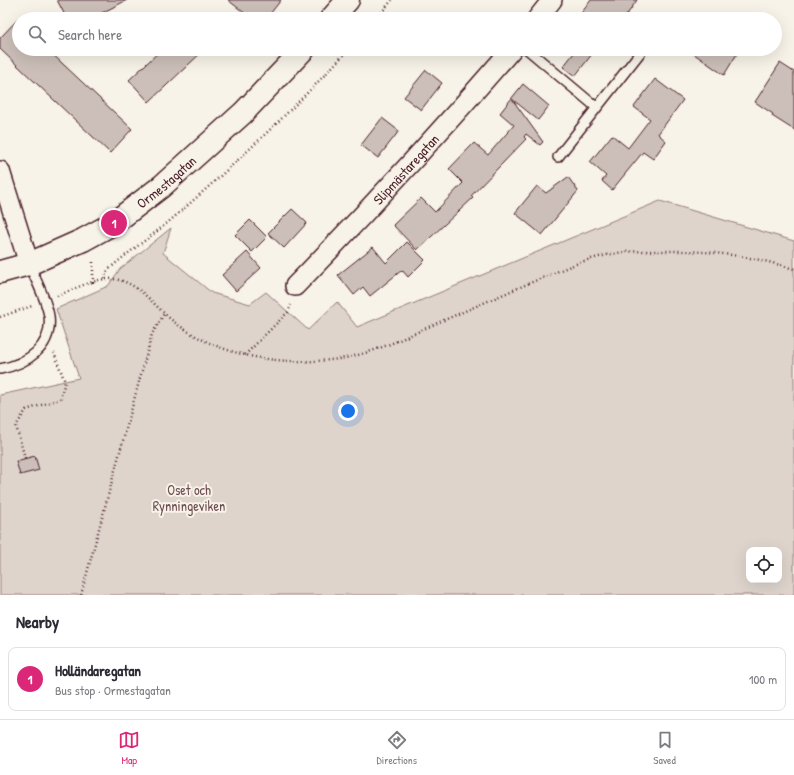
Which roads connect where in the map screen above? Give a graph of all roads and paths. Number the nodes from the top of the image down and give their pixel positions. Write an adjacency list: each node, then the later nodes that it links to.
1 (348, 0): 4 (street)
2 (392, 0): 5 (path)
3 (552, 0): 6 (street)
4 (337, 12)
5 (382, 12)
6 (543, 12)
7 (297, 56): 16 (street, Ormestagatan)
8 (342, 56): 21 (path)
9 (506, 56): 20 (street, Slipmästaregatan)
10 (535, 56): 12 (lane)
11 (637, 56): 12 (lane)
12 (596, 107): 13 (lane)
13 (558, 156)
14 (0, 171): 16 (street)
15 (94, 257): 19 (path)
16 (29, 264): 18 (street, Ormestagatan); 22 (lane)
17 (794, 268): 23 (path)
18 (0, 272)
19 (93, 283)
20 (295, 286): 23 (path)
21 (164, 314): 23 (path); 26 (path)
22 (47, 335): 24 (lane); 25 (path)
23 (244, 355)
24 (0, 369)
25 (26, 458)
26 (81, 595)

